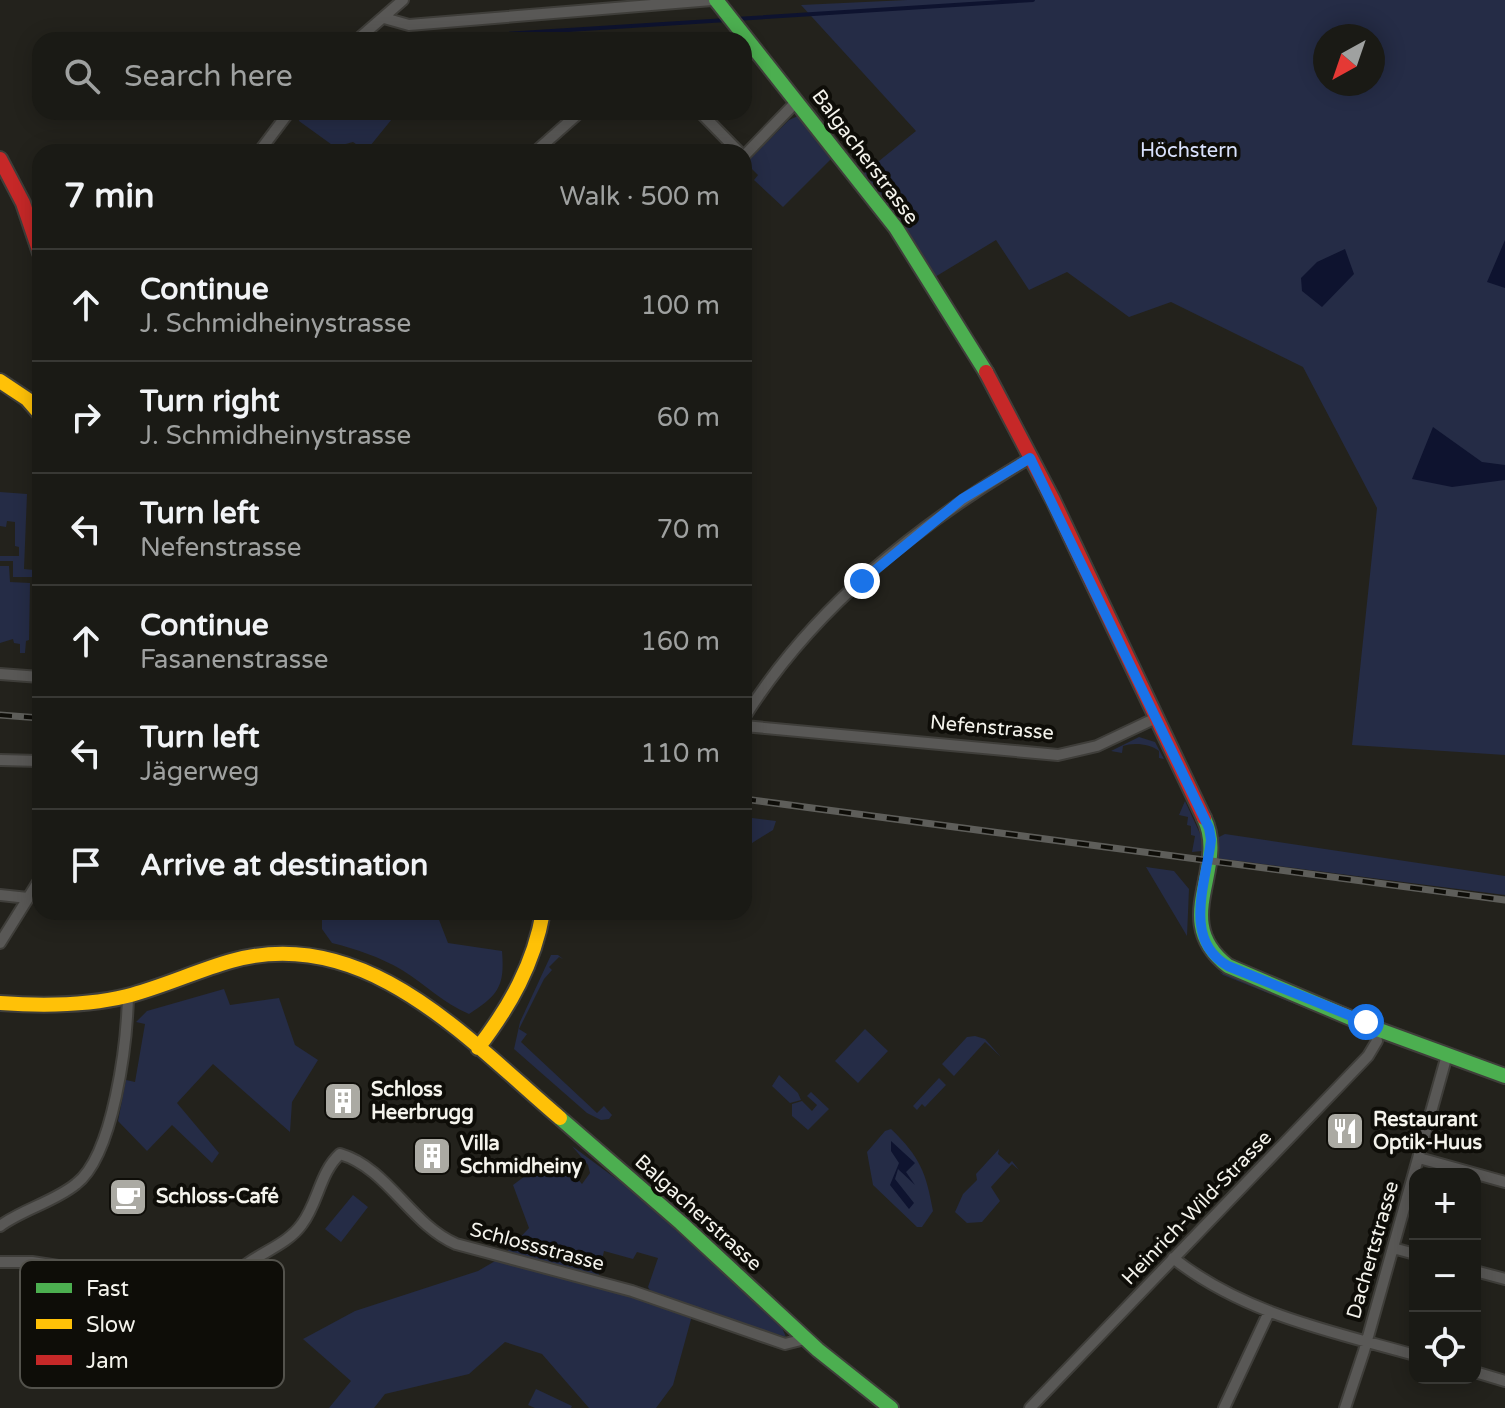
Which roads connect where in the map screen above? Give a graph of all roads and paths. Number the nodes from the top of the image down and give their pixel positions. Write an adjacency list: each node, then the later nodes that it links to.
1 (403, 0): 3 (street)
2 (717, 3): 3 (street); 5 (street, Balgacherstrasse)
3 (384, 18): 4 (street)
4 (367, 32)
5 (743, 32)
6 (752, 44): 7 (street, Balgacherstrasse)
7 (797, 101): 14 (street); 19 (street, Balgacherstrasse)
8 (283, 120): 11 (street)
9 (571, 120): 12 (street)
10 (708, 120): 13 (street)
11 (265, 144)
12 (544, 144)
13 (731, 144)
14 (752, 148)
15 (0, 159): 16 (street)
16 (32, 228)
17 (0, 381): 18 (street)
18 (32, 399)
19 (1030, 458): 22 (street); 23 (street, Balgacherstrasse)
20 (0, 674): 21 (street)
21 (32, 676)
22 (752, 706)
23 (1156, 718): 24 (street, Nefenstrasse); 34 (street)
24 (752, 727)
25 (0, 760): 26 (street)
26 (32, 761)
27 (32, 892): 29 (street)
28 (0, 895): 29 (street)
29 (28, 898): 31 (street)
30 (541, 920): 35 (street)
31 (0, 943)
32 (128, 995): 33 (street, Balgacherstrasse); 35 (street, Balgacherstrasse); 40 (street)
33 (0, 1003)
34 (1374, 1028): 36 (street); 43 (street, Heinrich-Wild-Strasse)
35 (478, 1048): 48 (street, Balgacherstrasse)
36 (1447, 1055): 37 (street); 38 (street, Dachertstrasse)
37 (1505, 1076)
38 (1419, 1158): 39 (street); 41 (street, Dachertstrasse)
39 (1505, 1182)
40 (0, 1226)
41 (1393, 1248): 42 (street); 49 (street, Dachertstrasse)
42 (1409, 1252)
43 (1173, 1258): 47 (street); 54 (street, Heinrich-Wild-Strasse)
44 (255, 1260): 48 (street, Schlossstrasse)
45 (1481, 1273): 46 (street)
46 (1505, 1279)
47 (1268, 1314): 49 (street); 55 (street)
48 (805, 1339): 53 (street, Balgacherstrasse)
49 (1366, 1341): 50 (street); 56 (street, Dachertstrasse)
50 (1409, 1353)
51 (1481, 1374): 52 (street)
52 (1505, 1381)
53 (891, 1408)
54 (1030, 1408)
55 (1224, 1408)
56 (1345, 1408)

